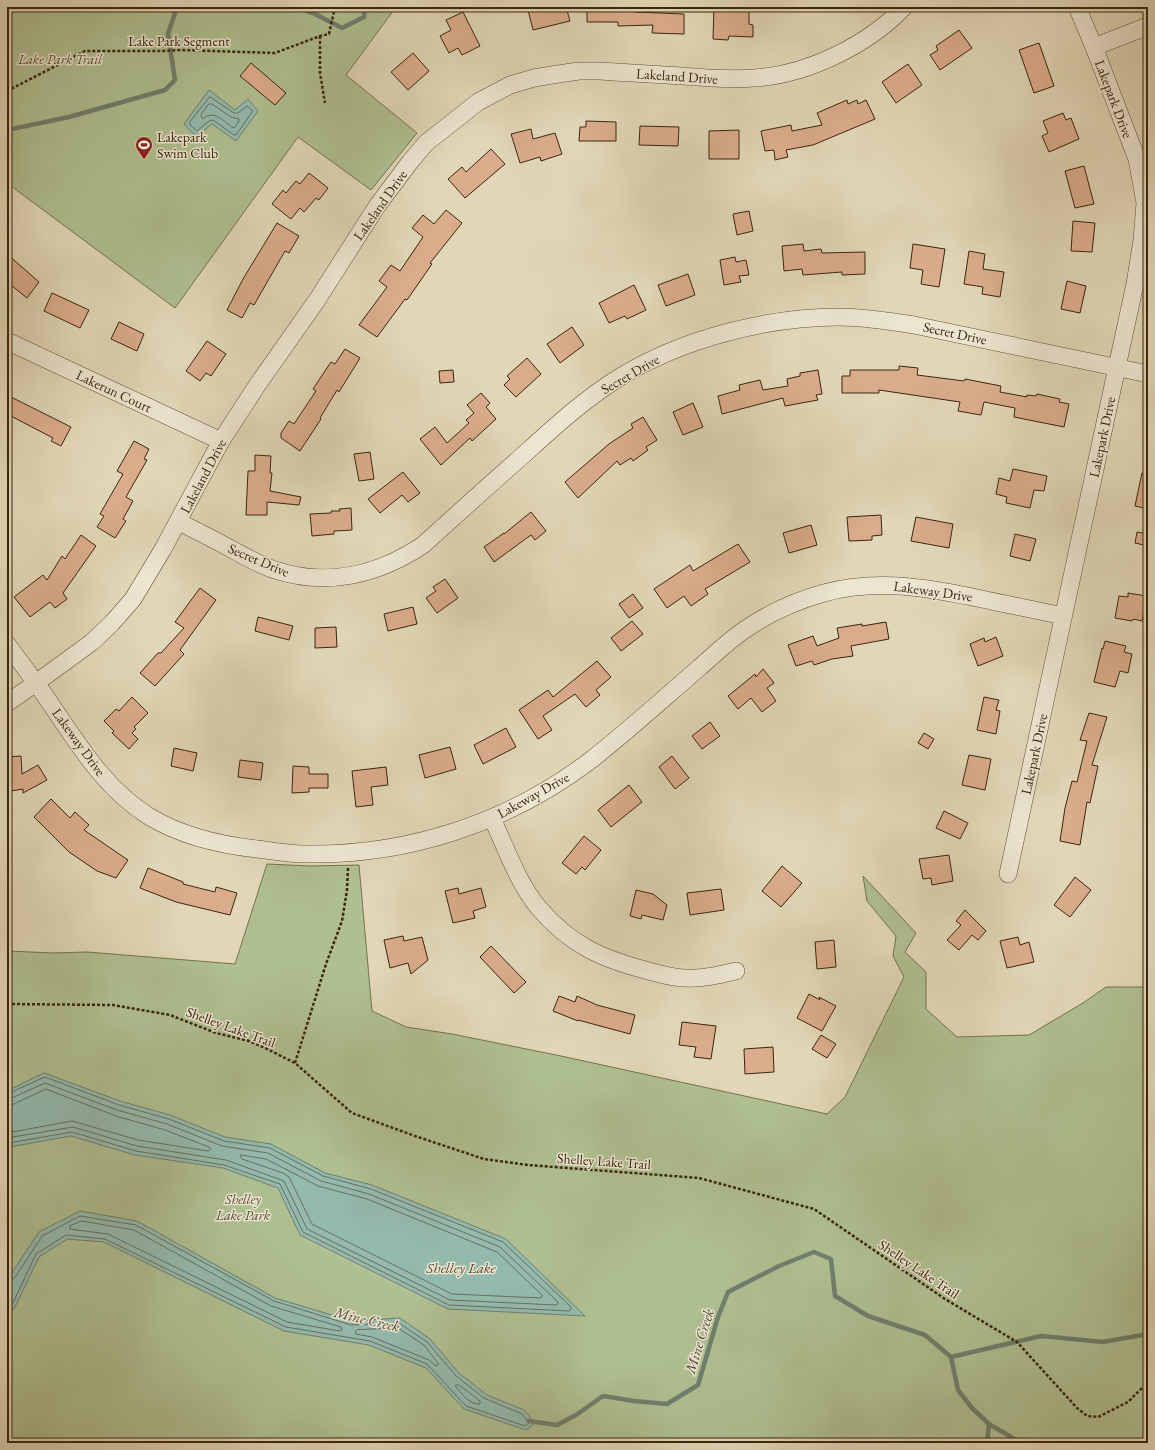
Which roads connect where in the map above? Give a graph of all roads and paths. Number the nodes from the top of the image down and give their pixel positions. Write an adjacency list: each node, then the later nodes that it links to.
1 (335, 7): 5 (path, Lake Park Segment)
2 (904, 7): 12 (street, Lakeland Drive)
3 (1077, 7): 6 (street, Lakepark Drive)
4 (1148, 25): 6 (street)
5 (320, 36): 7 (path, Lake Park Segment); 8 (path)
6 (1094, 47): 10 (street, Lakepark Drive)
7 (7, 90)
8 (325, 103)
9 (7, 341): 12 (street, Lakerun Court)
10 (1118, 367): 11 (street, Secret Drive); 13 (street, Secret Drive); 14 (street, Lakepark Drive)
11 (1148, 374)
12 (221, 441): 13 (street, Lakeland Drive)
13 (179, 522): 16 (street, Lakeland Drive)
14 (1063, 616): 18 (street, Lakeway Drive); 20 (street, Lakepark Drive)
15 (7, 644): 16 (street, Lakeway Drive)
16 (36, 683): 17 (street, Lakeland Drive); 19 (street, Lakeway Drive)
17 (7, 703)
18 (492, 818): 19 (street, Lakeway Drive); 21 (street)
19 (348, 852): 23 (path)
20 (1008, 874)
21 (736, 971)
22 (7, 1004): 23 (path, Shelley Lake Trail)
23 (295, 1063): 24 (path, Shelley Lake Trail)
24 (1148, 1382)

